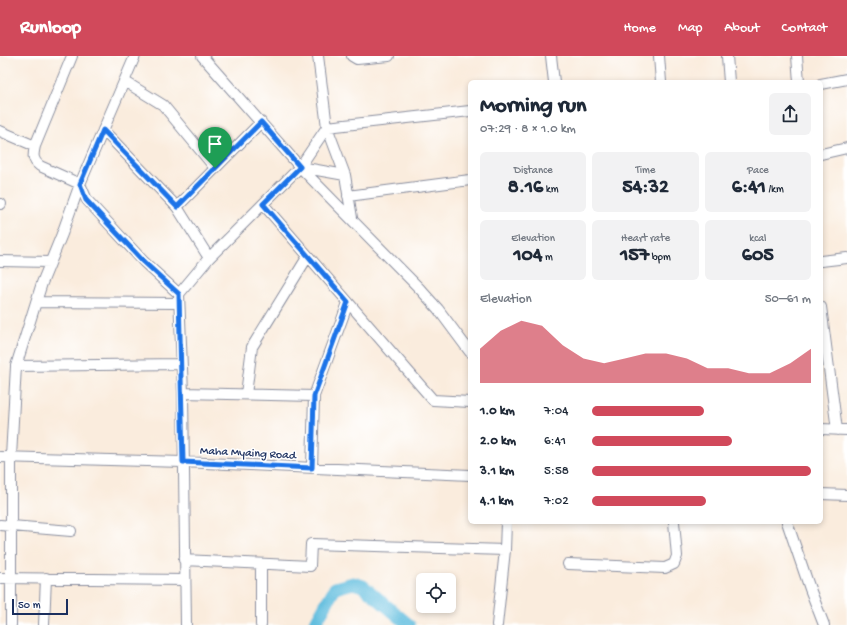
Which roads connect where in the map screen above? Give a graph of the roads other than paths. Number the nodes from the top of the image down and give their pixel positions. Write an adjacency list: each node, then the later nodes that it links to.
1 (72, 56): 23 (street)
2 (135, 56): 12 (street)
3 (202, 56): 19 (street)
4 (318, 56): 20 (street)
5 (352, 56): 6 (street)
6 (389, 56)
7 (551, 56): 13 (street)
8 (659, 56): 14 (street)
9 (727, 56): 15 (street)
10 (797, 56): 16 (street)
11 (847, 79): 17 (street)
12 (124, 80): 21 (street); 27 (street)
13 (554, 80)
14 (661, 80)
15 (729, 80)
16 (799, 80)
17 (823, 84)
18 (468, 111): 20 (street)
19 (261, 122): 26 (street); 27 (street)
20 (327, 127): 26 (street); 28 (street)
21 (103, 130): 30 (street); 33 (street)
22 (0, 131): 23 (street)
23 (35, 146): 30 (street)
24 (847, 148): 25 (street)
25 (823, 154)
26 (300, 167): 28 (street); 32 (street); 34 (street)
27 (215, 168): 33 (street)
28 (345, 175): 31 (street)
29 (468, 180): 31 (street)
30 (80, 184): 40 (street); 41 (street)
31 (348, 196): 34 (street)
32 (263, 204): 35 (street); 36 (street)
33 (177, 207): 36 (street)
34 (352, 218): 45 (street)
35 (308, 256): 43 (street); 49 (street)
36 (209, 258): 41 (street)
37 (847, 258): 39 (street)
38 (0, 261): 40 (street)
39 (823, 261)
40 (50, 262): 42 (street)
41 (179, 299): 42 (street); 46 (street)
42 (36, 302): 47 (street)
43 (348, 302): 50 (street); 51 (street)
44 (823, 319): 53 (street)
45 (468, 349)
46 (181, 364): 47 (street); 48 (street)
47 (16, 366): 55 (street)
48 (183, 392): 49 (street); 56 (street)
49 (246, 394): 50 (street)
50 (314, 396): 57 (street)
51 (468, 402)
52 (823, 429): 53 (street)
53 (842, 430)
54 (0, 457): 55 (street, Maha Myaing Road)
55 (11, 457): 56 (street, Maha Myaing Road); 65 (street)
56 (183, 462): 57 (street, Maha Myaing Road); 68 (street)
57 (312, 468): 58 (street, Maha Myaing Road)
58 (468, 475)
59 (823, 494): 60 (street)
60 (847, 495)
61 (506, 524): 67 (street)
62 (674, 524): 70 (street)
63 (788, 524): 80 (street)
64 (0, 525): 65 (street)
65 (11, 525): 66 (street); 72 (street)
66 (71, 531)
67 (505, 550): 69 (street); 79 (street)
68 (184, 560): 69 (street); 74 (street)
69 (261, 564): 78 (street)
70 (568, 564)
71 (0, 578): 72 (street)
72 (11, 578): 73 (street); 75 (street)
73 (46, 578): 74 (street); 76 (street)
74 (184, 580): 77 (street)
75 (11, 625)
76 (44, 625)
77 (186, 625)
78 (261, 625)
79 (497, 625)
80 (824, 625)

